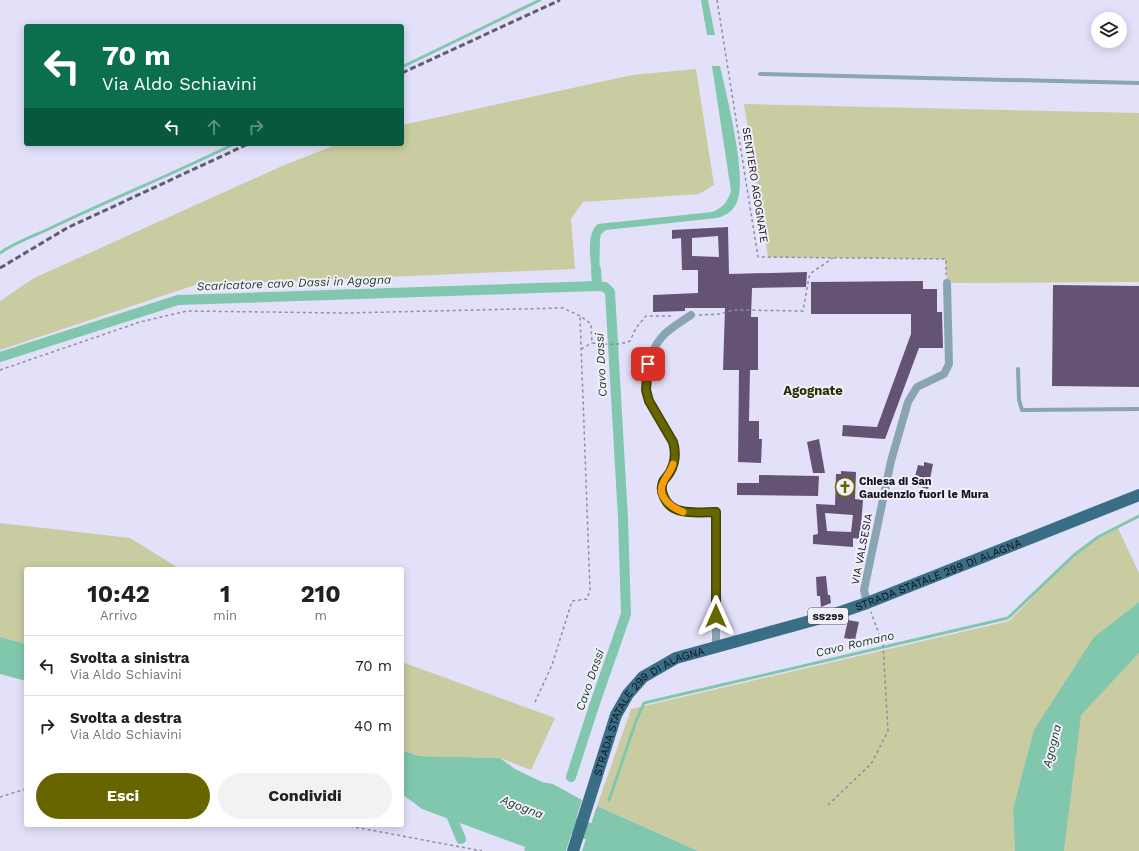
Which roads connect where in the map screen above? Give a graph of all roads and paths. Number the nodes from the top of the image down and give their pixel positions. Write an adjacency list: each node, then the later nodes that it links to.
1 (717, 0): 4 (path, SENTIERO AGOGNATE)
2 (760, 74): 3 (lane)
3 (1139, 83)
4 (833, 258): 5 (path, SENTIERO AGOGNATE); 7 (path)
5 (946, 283): 14 (street, VIA VALSESIA)
6 (580, 316): 8 (path); 9 (path); 11 (path)
7 (691, 316): 8 (path); 15 (street)
8 (592, 343): 9 (path)
9 (582, 349): 16 (path)
10 (1018, 369): 12 (lane)
11 (0, 370)
12 (1139, 409)
13 (1139, 495): 14 (main road, STRADA STATALE 299 DI ALAGNA / SS299)
14 (867, 603): 15 (main road, STRADA STATALE 299 DI ALAGNA / SS299); 19 (path)
15 (716, 647): 22 (main road, STRADA STATALE 299 DI ALAGNA / SS299)
16 (535, 702)
17 (24, 790): 18 (path)
18 (0, 797)
19 (828, 806)
20 (355, 827): 21 (path)
21 (482, 851)
22 (573, 851)

